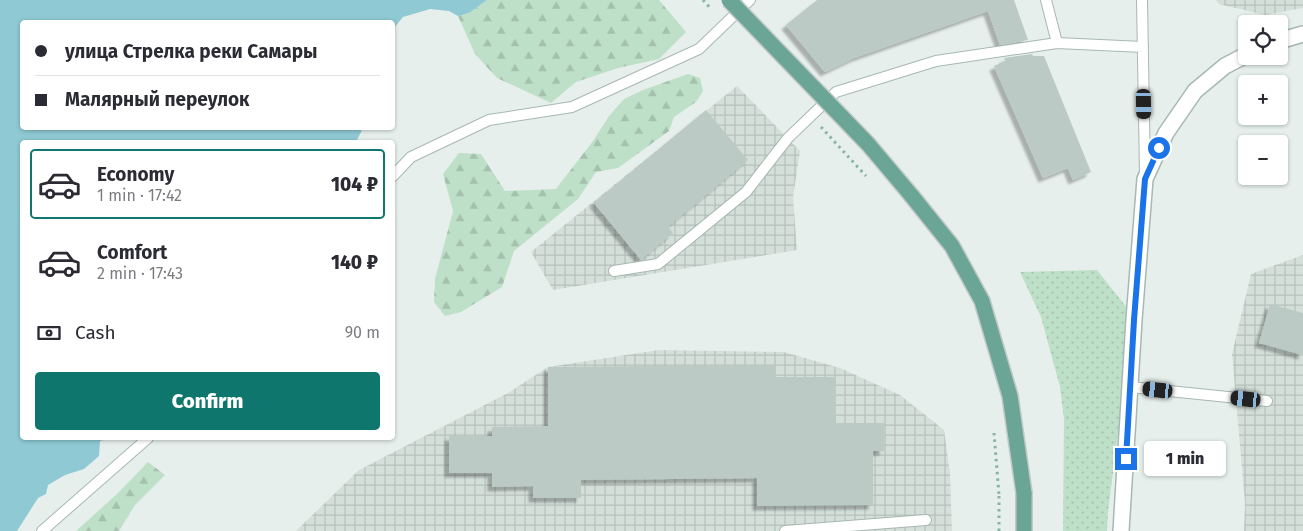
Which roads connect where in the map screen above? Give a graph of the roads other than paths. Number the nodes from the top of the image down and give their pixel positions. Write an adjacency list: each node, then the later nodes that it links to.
1 (730, 0): 19 (main road, bridge)
2 (750, 0): 10 (lane)
3 (1046, 0): 7 (lane)
4 (1142, 0): 8 (lane)
5 (1303, 34): 6 (street)
6 (1288, 38)
7 (1057, 43): 8 (lane); 12 (lane)
8 (1143, 47): 11 (lane)
9 (1238, 59): 11 (street)
10 (395, 174)
11 (1145, 179): 13 (street)
12 (614, 271)
13 (1130, 387): 14 (lane); 20 (street)
14 (1268, 401)
15 (146, 440): 17 (lane)
16 (926, 520): 18 (lane)
17 (42, 531)
18 (785, 531)
19 (1024, 531)
20 (1121, 531)

